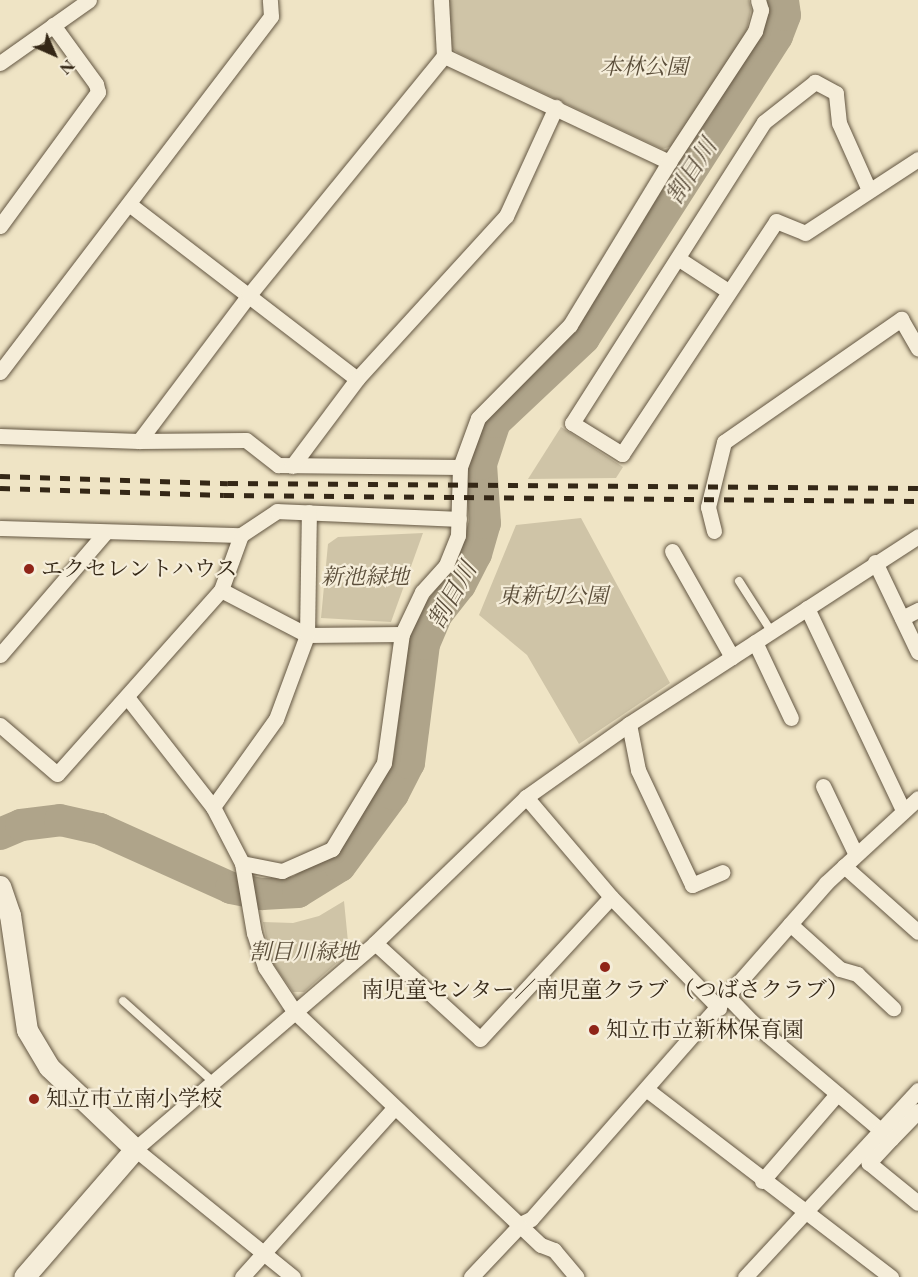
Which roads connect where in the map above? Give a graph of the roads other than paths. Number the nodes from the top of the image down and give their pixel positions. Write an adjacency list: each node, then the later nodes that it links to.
1 (89, 0): 5 (street)
2 (270, 0): 12 (street)
3 (441, 0): 6 (street)
4 (758, 0): 10 (street)
5 (53, 25): 7 (street); 13 (street)
6 (444, 56): 8 (street); 16 (street)
7 (0, 63)
8 (556, 107): 10 (street); 19 (street)
9 (918, 159): 11 (street)
10 (669, 162): 23 (street)
11 (869, 190): 14 (street); 15 (street)
12 (129, 204): 16 (street); 18 (street)
13 (0, 226)
14 (679, 259): 15 (street); 15 (street)
15 (728, 291)
16 (249, 295): 19 (street); 21 (street)
17 (918, 348): 27 (street)
18 (0, 371)
19 (357, 379): 22 (street)
20 (0, 436): 21 (street)
21 (139, 441): 22 (street)
22 (292, 466): 23 (street)
23 (460, 467): 25 (street)
24 (309, 512): 25 (street); 29 (street); 40 (street)
25 (459, 519): 39 (street)
26 (0, 528): 28 (street)
27 (714, 531)
28 (105, 533): 29 (street); 43 (street)
29 (241, 535): 34 (street)
30 (918, 537): 32 (street)
31 (672, 551): 44 (street)
32 (875, 562): 35 (street); 37 (street)
33 (739, 581): 38 (lane)
34 (221, 590): 40 (street); 45 (street)
35 (807, 608): 38 (street); 53 (street)
36 (918, 610): 37 (street)
37 (902, 618): 42 (street)
38 (771, 632): 41 (street)
39 (402, 634): 40 (street); 56 (street)
40 (307, 635): 52 (street)
41 (755, 642): 44 (street); 46 (street)
42 (918, 652)
43 (0, 655)
44 (732, 657): 47 (street)
45 (127, 697): 48 (street); 52 (street)
46 (791, 718)
47 (628, 724): 50 (street); 57 (street)
48 (0, 725)
49 (823, 786): 54 (street)
50 (526, 797): 59 (street); 62 (street)
51 (918, 798): 53 (street)
52 (213, 807): 56 (street)
53 (903, 810): 54 (street)
54 (856, 855): 55 (street)
55 (844, 866): 60 (street); 61 (street)
56 (243, 868): 66 (street)
57 (722, 872)
58 (0, 886): 74 (street)
59 (611, 897): 62 (street); 64 (street)
60 (790, 924): 64 (street); 65 (street)
61 (918, 932)
62 (375, 943): 66 (street)
63 (123, 1001): 67 (lane)
64 (723, 1002): 68 (street); 70 (street)
65 (893, 1008)
66 (294, 1011): 67 (street); 71 (street)
67 (211, 1080): 74 (street)
68 (646, 1089): 75 (street); 78 (street)
69 (918, 1090): 73 (street)
70 (837, 1094): 73 (street); 75 (street)
71 (394, 1108): 78 (street); 79 (street)
72 (918, 1111): 73 (street)
73 (886, 1135): 76 (street); 77 (street)
74 (135, 1149): 79 (street); 80 (street)
75 (762, 1181): 77 (street)
76 (918, 1203)
77 (806, 1215): 85 (street); 86 (street)
78 (522, 1223): 83 (street); 84 (street)
79 (264, 1254): 81 (street); 82 (street)
80 (24, 1277)
81 (242, 1277)
82 (293, 1277)
83 (471, 1277)
84 (577, 1277)
85 (745, 1277)
86 (891, 1277)

